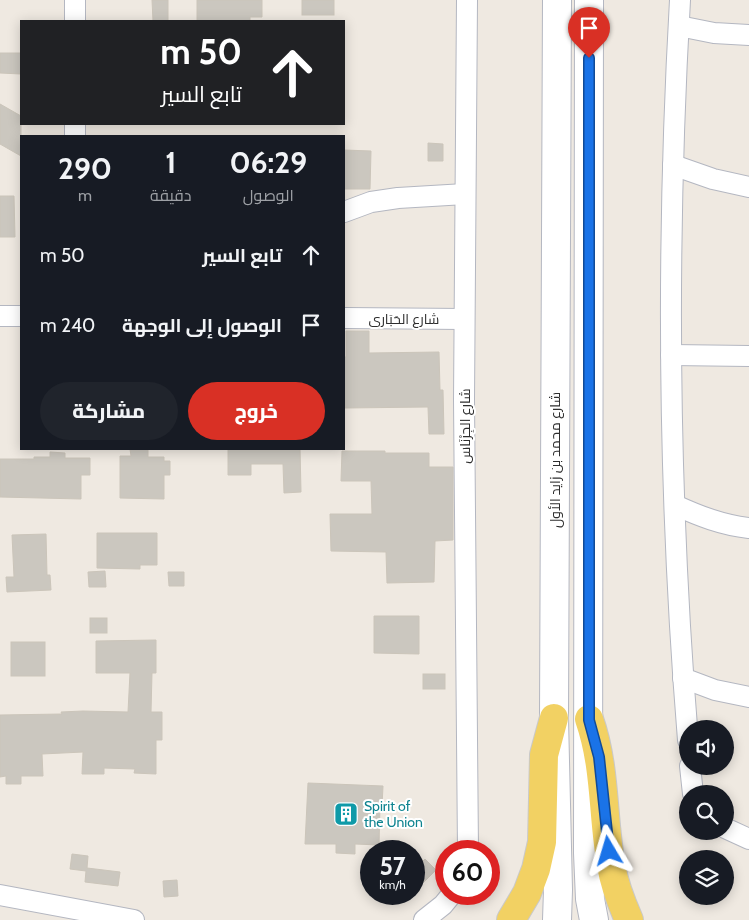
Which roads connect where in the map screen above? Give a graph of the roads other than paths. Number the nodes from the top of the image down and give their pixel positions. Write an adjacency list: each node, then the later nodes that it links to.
1 (76, 0): 6 (street)
2 (467, 0): 11 (street, شارع الجِرْنَاس)
3 (557, 0): 23 (main road, شارع محمد بن زايد الأول)
4 (589, 0): 24 (main road)
5 (680, 0): 7 (street)
6 (75, 20)
7 (679, 26): 8 (street); 9 (street)
8 (749, 35)
9 (673, 165): 10 (street); 17 (street)
10 (749, 187)
11 (465, 194): 12 (street); 16 (street, شارع الجِرْنَاس)
12 (345, 212)
13 (0, 316): 14 (street)
14 (20, 316)
15 (345, 318): 16 (street, شارع الحَبَارى)
16 (464, 319): 26 (street, شارع الجِرْنَاس)
17 (671, 355): 18 (street); 19 (street)
18 (749, 356)
19 (675, 505): 20 (street); 21 (street)
20 (749, 528)
21 (683, 678): 22 (street); 25 (street)
22 (749, 697)
23 (554, 718): 31 (main road); 32 (main road, شارع محمد بن زايد الأول)
24 (589, 720): 33 (main road); 34 (main road)
25 (686, 720)
26 (468, 840)
27 (0, 895): 29 (street)
28 (443, 905): 30 (street)
29 (134, 920)
30 (424, 920)
31 (511, 920)
32 (557, 920)
33 (594, 920)
34 (629, 920)

